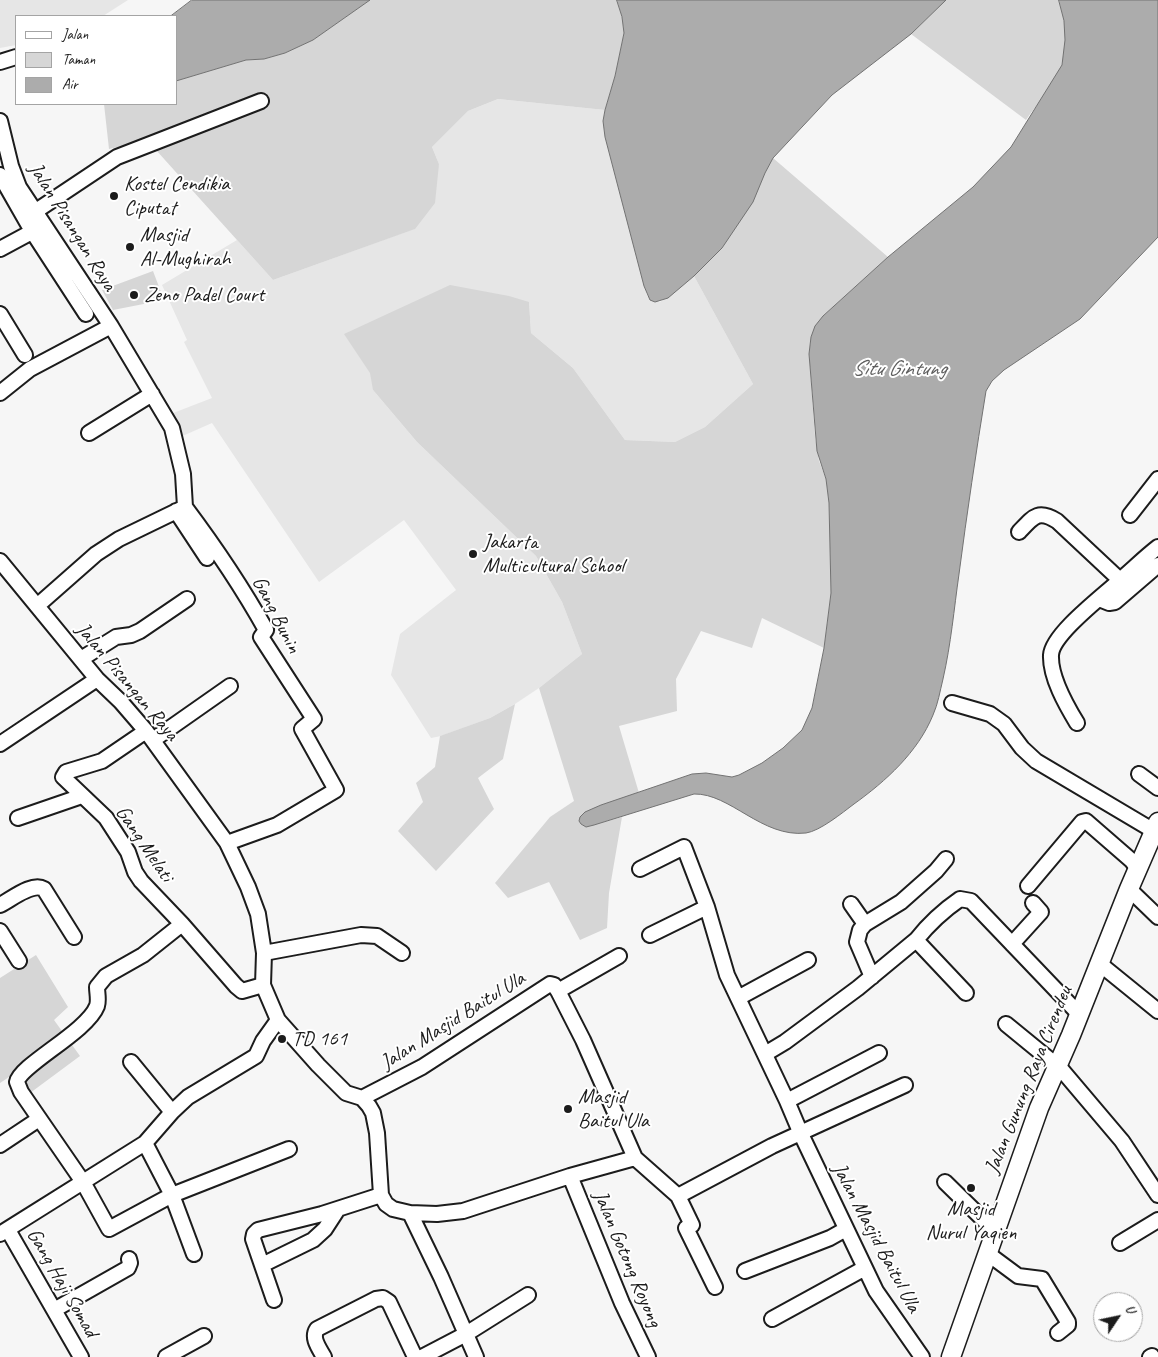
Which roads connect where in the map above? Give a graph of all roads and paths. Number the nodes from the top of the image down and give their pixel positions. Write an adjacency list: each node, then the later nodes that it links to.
1 (15, 57): 2 (street)
2 (0, 62)
3 (261, 101): 6 (street)
4 (0, 121): 6 (street, Jalan Pisangan Raya)
5 (0, 175): 8 (street)
6 (36, 211): 7 (street, Jalan Pisangan Raya)
7 (45, 224): 8 (street); 9 (street, Jalan Pisangan Raya)
8 (32, 231): 10 (street); 11 (street)
9 (54, 237): 10 (street); 14 (street, Jalan Pisangan Raya)
10 (41, 244): 13 (street)
11 (0, 249)
12 (0, 314): 15 (street)
13 (86, 314)
14 (111, 326): 16 (street); 17 (street, Jalan Pisangan Raya)
15 (25, 355)
16 (0, 393)
17 (152, 394): 18 (street); 20 (street, Jalan Pisangan Raya)
18 (89, 433)
19 (1158, 479): 21 (street)
20 (181, 509): 24 (street); 30 (street); 43 (street, Gang Bunin)
21 (1130, 515)
22 (1019, 532): 27 (street)
23 (1158, 547): 27 (street)
24 (207, 558)
25 (0, 561): 30 (street, Jalan Pisangan Raya)
26 (1158, 565): 29 (street)
27 (1120, 580): 29 (street)
28 (187, 599): 31 (street)
29 (1099, 599): 35 (street)
30 (37, 606): 31 (street, Jalan Pisangan Raya)
31 (81, 659): 32 (street, Jalan Pisangan Raya)
32 (97, 679): 36 (street, Jalan Pisangan Raya); 37 (street)
33 (230, 686): 36 (street)
34 (952, 703): 42 (street)
35 (1076, 723)
36 (149, 736): 40 (street, Gang Melati); 43 (street, Jalan Pisangan Raya)
37 (0, 744)
38 (1139, 774): 39 (street)
39 (1158, 788)
40 (82, 796): 41 (street); 54 (street, Gang Melati)
41 (18, 818)
42 (1156, 826): 46 (street, Jalan Gunung Raya Cirendeu)
43 (227, 843): 61 (street, Jalan Pisangan Raya)
44 (946, 859): 55 (street)
45 (640, 869): 52 (street, Jalan Masjid Baitul Ula)
46 (1138, 869): 47 (street); 48 (street, Jalan Gunung Raya Cirendeu)
47 (1028, 886)
48 (1129, 888): 53 (street); 66 (street, Jalan Gunung Raya Cirendeu)
49 (1033, 903): 60 (street)
50 (851, 904): 55 (street)
51 (0, 905): 58 (street)
52 (707, 907): 57 (street); 71 (street, Jalan Masjid Baitul Ula)
53 (1158, 917)
54 (182, 924): 68 (street, Gang Melati); 84 (street)
55 (865, 924): 67 (street)
56 (0, 931): 65 (street)
57 (650, 935)
58 (74, 936)
59 (916, 940): 60 (street); 67 (street); 70 (street)
60 (1012, 944): 73 (street)
61 (264, 954): 62 (street); 68 (street, Jalan Pisangan Raya)
62 (402, 954)
63 (620, 956): 69 (street)
64 (808, 960): 71 (street)
65 (19, 961)
66 (1100, 964): 72 (street); 73 (street, Jalan Gunung Raya Cirendeu)
67 (872, 976): 77 (street)
68 (263, 986): 74 (street, Jalan Pisangan Raya)
69 (558, 991): 81 (street, Jalan Masjid Baitul Ula); 89 (street, Jalan Masjid Baitul Ula)
70 (966, 993)
71 (738, 998): 77 (street, Jalan Masjid Baitul Ula)
72 (1158, 1011)
73 (1079, 1014): 79 (street, Jalan Gunung Raya Cirendeu)
74 (278, 1020): 81 (street); 83 (street)
75 (1006, 1024): 79 (street)
76 (879, 1052): 82 (street)
77 (765, 1054): 82 (street, Jalan Masjid Baitul Ula)
78 (131, 1062): 83 (street)
79 (1058, 1065): 95 (street); 101 (street, Jalan Gunung Raya Cirendeu)
80 (905, 1085): 85 (street)
81 (362, 1098): 94 (street)
82 (787, 1101): 85 (street, Jalan Masjid Baitul Ula)
83 (172, 1112): 86 (street)
84 (39, 1119): 87 (street); 91 (street)
85 (801, 1134): 96 (street); 100 (street, Jalan Masjid Baitul Ula)
86 (144, 1143): 91 (street); 93 (street)
87 (0, 1145)
88 (289, 1149): 93 (street)
89 (635, 1158): 90 (street); 96 (street, Jalan Masjid Baitul Ula)
90 (570, 1176): 98 (street); 124 (street, Jalan Gotong Royong)
91 (83, 1182): 93 (street); 102 (street)
92 (946, 1182): 101 (street)
93 (172, 1195): 105 (street)
94 (382, 1195): 97 (street); 98 (street)
95 (1158, 1195)
96 (678, 1196): 110 (street)
97 (338, 1209): 107 (street); 107 (street)
98 (410, 1213): 116 (street)
99 (1158, 1220): 103 (street)
100 (846, 1230): 108 (street, Jalan Masjid Baitul Ula); 109 (street)
101 (995, 1231): 104 (street, Jalan Gunung Raya Cirendeu)
102 (4, 1232): 113 (street, Gang Haji Somad)
103 (1120, 1243)
104 (987, 1253): 115 (street); 126 (street, Jalan Gunung Raya Cirendeu)
105 (194, 1254)
106 (130, 1259): 113 (street)
107 (262, 1265): 112 (street)
108 (865, 1268): 114 (street); 125 (street, Jalan Masjid Baitul Ula)
109 (745, 1271)
110 (715, 1288)
111 (528, 1296): 116 (street)
112 (274, 1300)
113 (54, 1310): 118 (street, Gang Haji Somad)
114 (772, 1318)
115 (1058, 1333)
116 (466, 1334): 122 (street); 123 (street)
117 (204, 1336): 119 (street)
118 (81, 1357)
119 (166, 1357)
120 (324, 1357): 121 (street)
121 (415, 1357)
122 (422, 1357)
123 (476, 1357)
124 (648, 1357)
125 (922, 1357)
126 (950, 1357)

